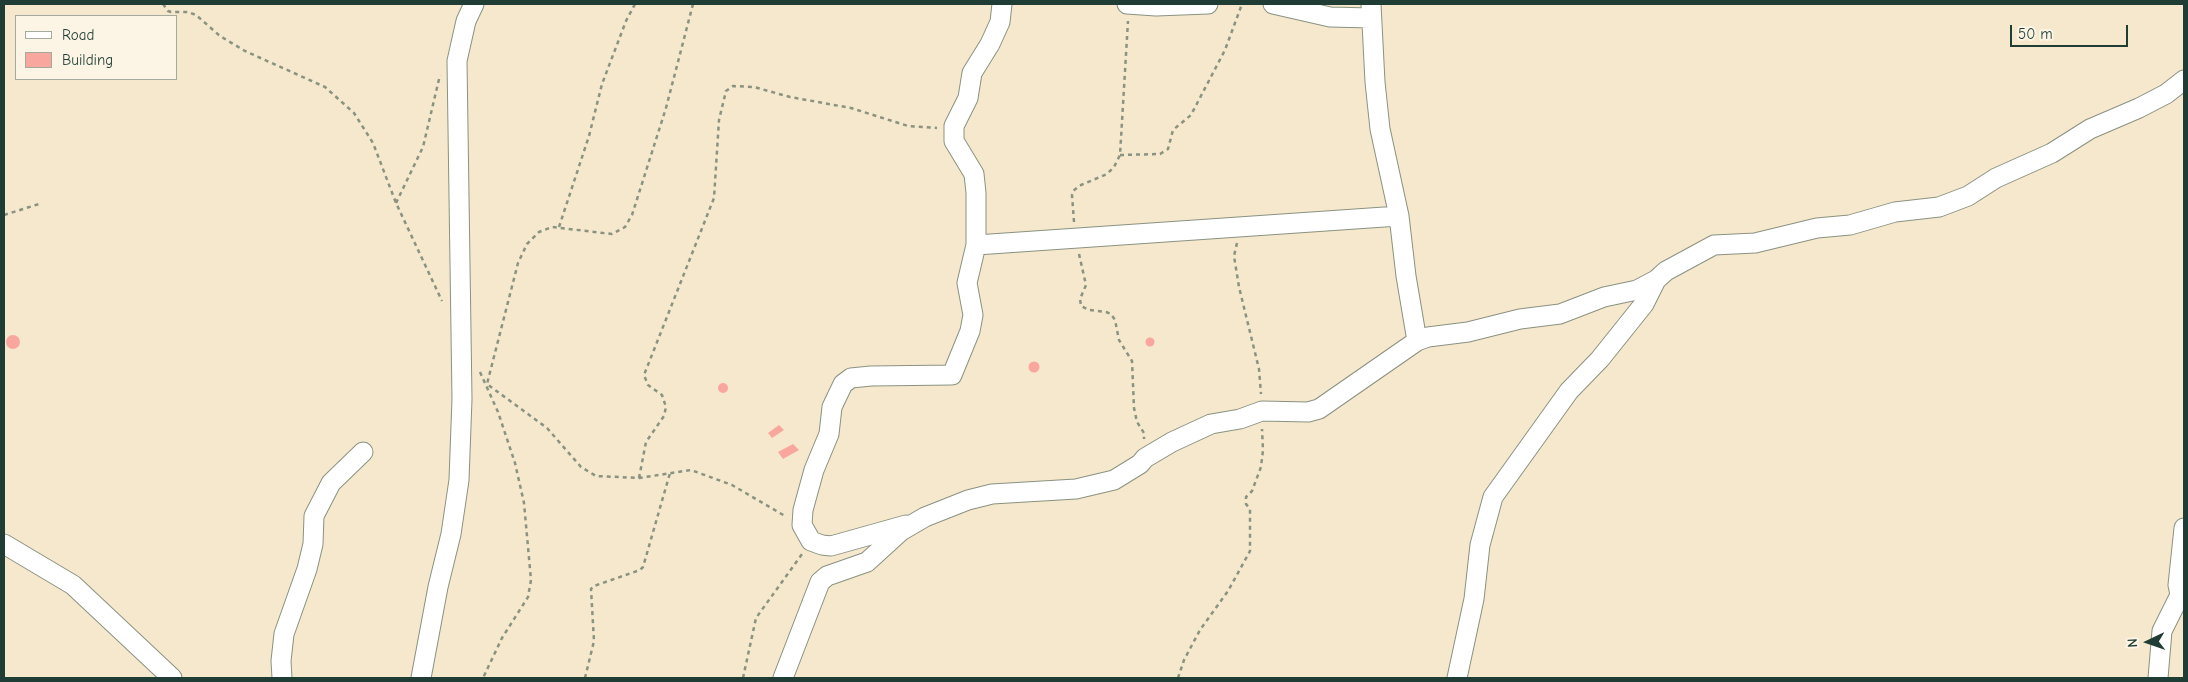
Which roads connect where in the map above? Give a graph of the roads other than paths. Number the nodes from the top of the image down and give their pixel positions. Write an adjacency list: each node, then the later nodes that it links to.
1 (474, 4): 18 (street)
2 (1002, 4): 9 (street)
3 (1128, 4): 4 (street)
4 (1208, 4)
5 (1273, 4): 6 (street)
6 (1371, 11): 8 (street)
7 (2184, 80): 10 (street)
8 (1399, 216): 9 (street); 11 (street)
9 (976, 246): 13 (street)
10 (1656, 280): 11 (street); 20 (street)
11 (1417, 341): 13 (street)
12 (363, 452): 17 (street)
13 (912, 523): 19 (street)
14 (2184, 528): 21 (street)
15 (4, 544): 16 (street)
16 (172, 678)
17 (282, 678)
18 (421, 678)
19 (783, 678)
20 (1457, 678)
21 (2158, 678)

